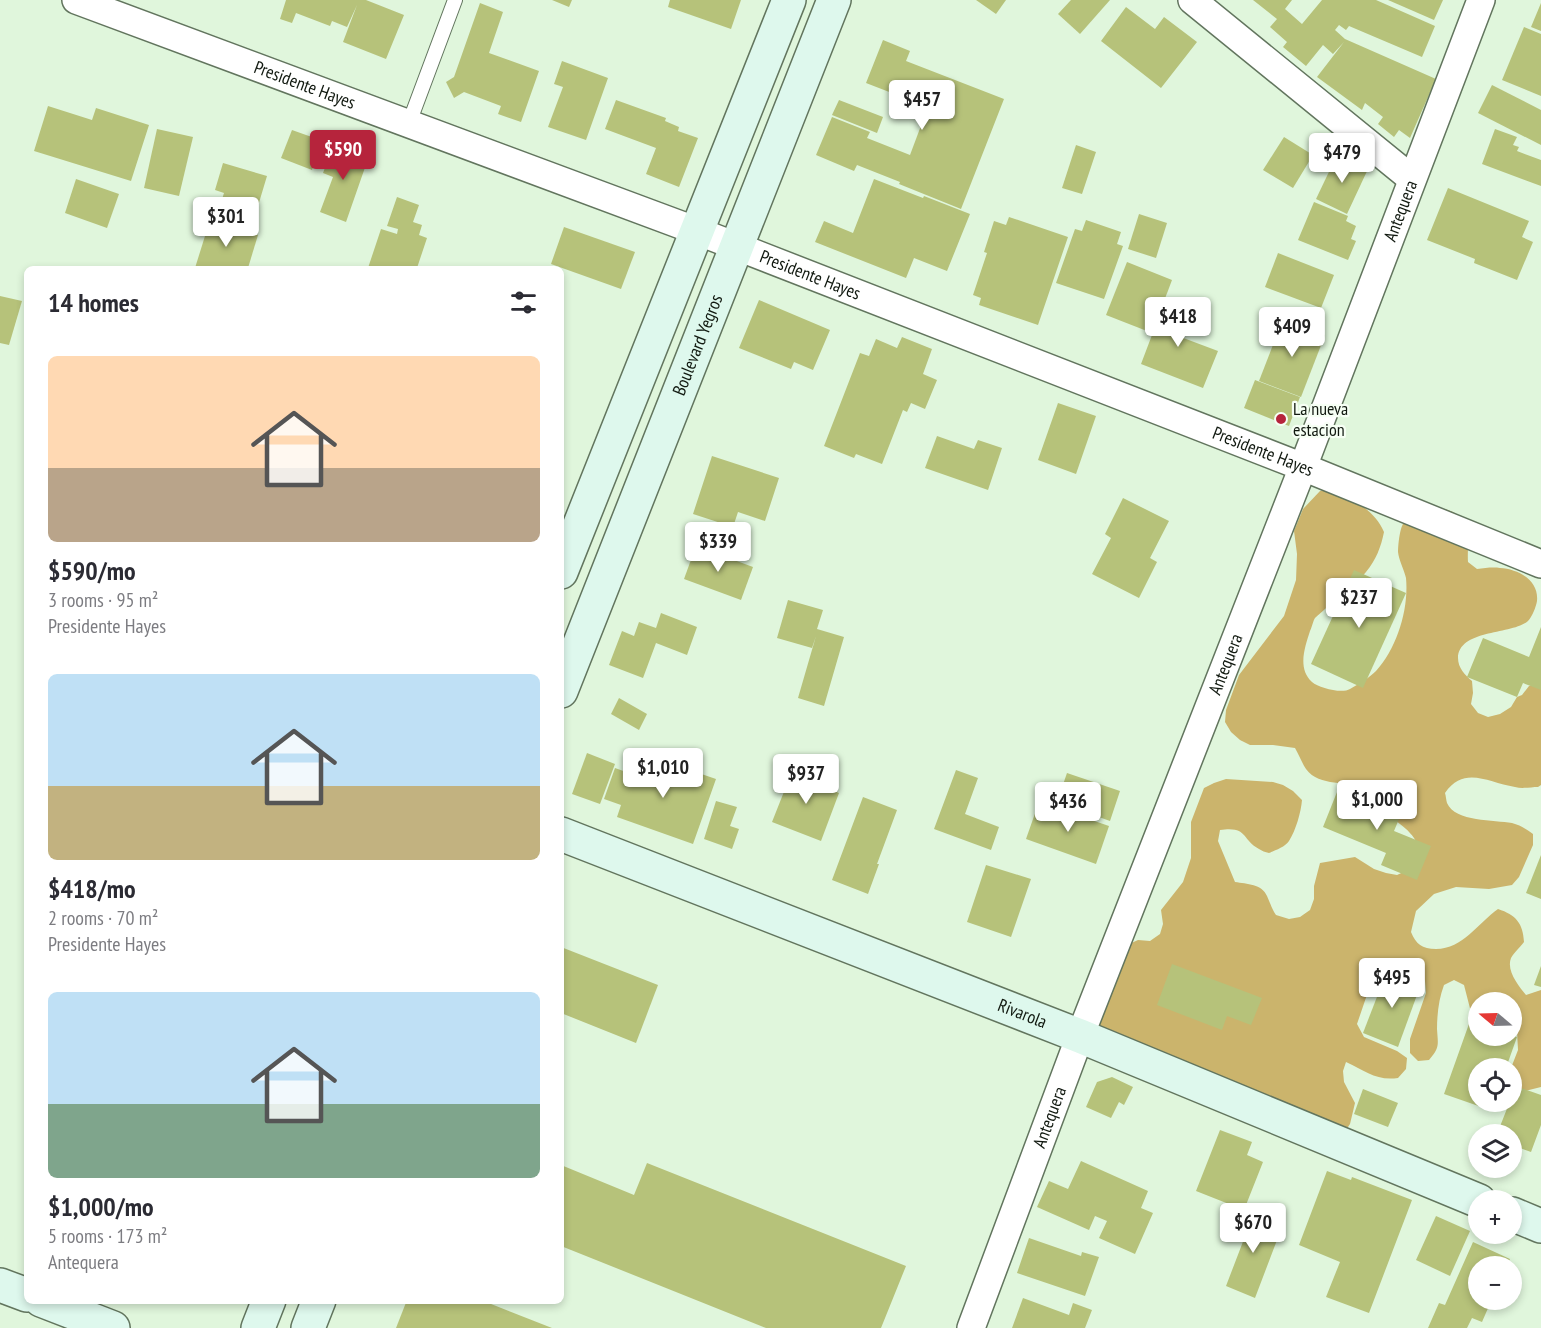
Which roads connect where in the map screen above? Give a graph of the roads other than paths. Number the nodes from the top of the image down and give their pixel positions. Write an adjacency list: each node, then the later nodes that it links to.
1 (76, 0): 7 (street, Presidente Hayes)
2 (455, 0): 7 (lane)
3 (789, 0): 9 (street)
4 (834, 0): 10 (street, Boulevard Yegros)
5 (1192, 0): 8 (street)
6 (1481, 0): 8 (street, Antequera)
7 (409, 123): 9 (street, Presidente Hayes)
8 (1412, 179): 11 (street, Antequera)
9 (697, 231): 10 (street, Presidente Hayes); 12 (street)
10 (738, 246): 11 (street, Presidente Hayes); 14 (street, Boulevard Yegros)
11 (1304, 467): 13 (street, Presidente Hayes); 16 (street, Antequera)
12 (564, 564)
13 (1541, 564)
14 (564, 683)
15 (564, 835): 16 (street, Rivarola)
16 (1080, 1036): 17 (street, Rivarola); 28 (street, Antequera)
17 (1468, 1196)
18 (1522, 1218): 19 (street)
19 (1541, 1226)
20 (0, 1285): 21 (street)
21 (24, 1294)
22 (51, 1304): 25 (street)
23 (267, 1304): 26 (street)
24 (317, 1304): 27 (street)
25 (113, 1328)
26 (258, 1328)
27 (308, 1328)
28 (971, 1328)

